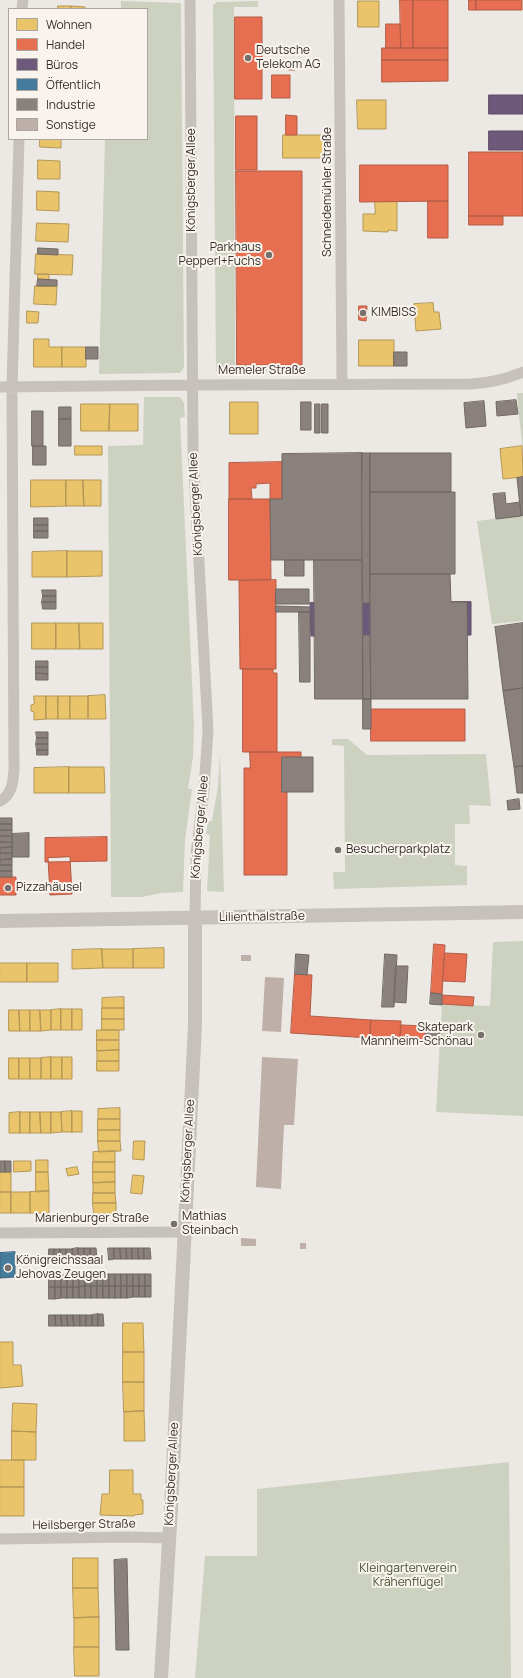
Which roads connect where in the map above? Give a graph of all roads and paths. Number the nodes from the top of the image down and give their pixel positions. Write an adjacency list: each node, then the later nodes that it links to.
1 (190, 0): 6 (street, Königsberger Allee)
2 (339, 0): 5 (street, Schneidemühler Straße)
3 (19, 140): 8 (street)
4 (523, 372): 5 (street, Memeler Straße)
5 (342, 384): 6 (street, Memeler Straße)
6 (192, 385): 8 (street, Memeler Straße); 11 (street, Königsberger Allee)
7 (0, 387): 8 (street, Memeler Straße)
8 (12, 387): 9 (street)
9 (3, 799)
10 (523, 912): 11 (street, Lilienthalstraße)
11 (195, 918): 12 (street, Lilienthalstraße); 13 (street, Königsberger Allee)
12 (0, 921)
13 (184, 1232): 14 (street, Marienburger Straße); 15 (street, Königsberger Allee)
14 (0, 1233)
15 (168, 1538): 16 (street, Heilsberger Straße); 17 (street, Königsberger Allee)
16 (0, 1539)
17 (161, 1678)

